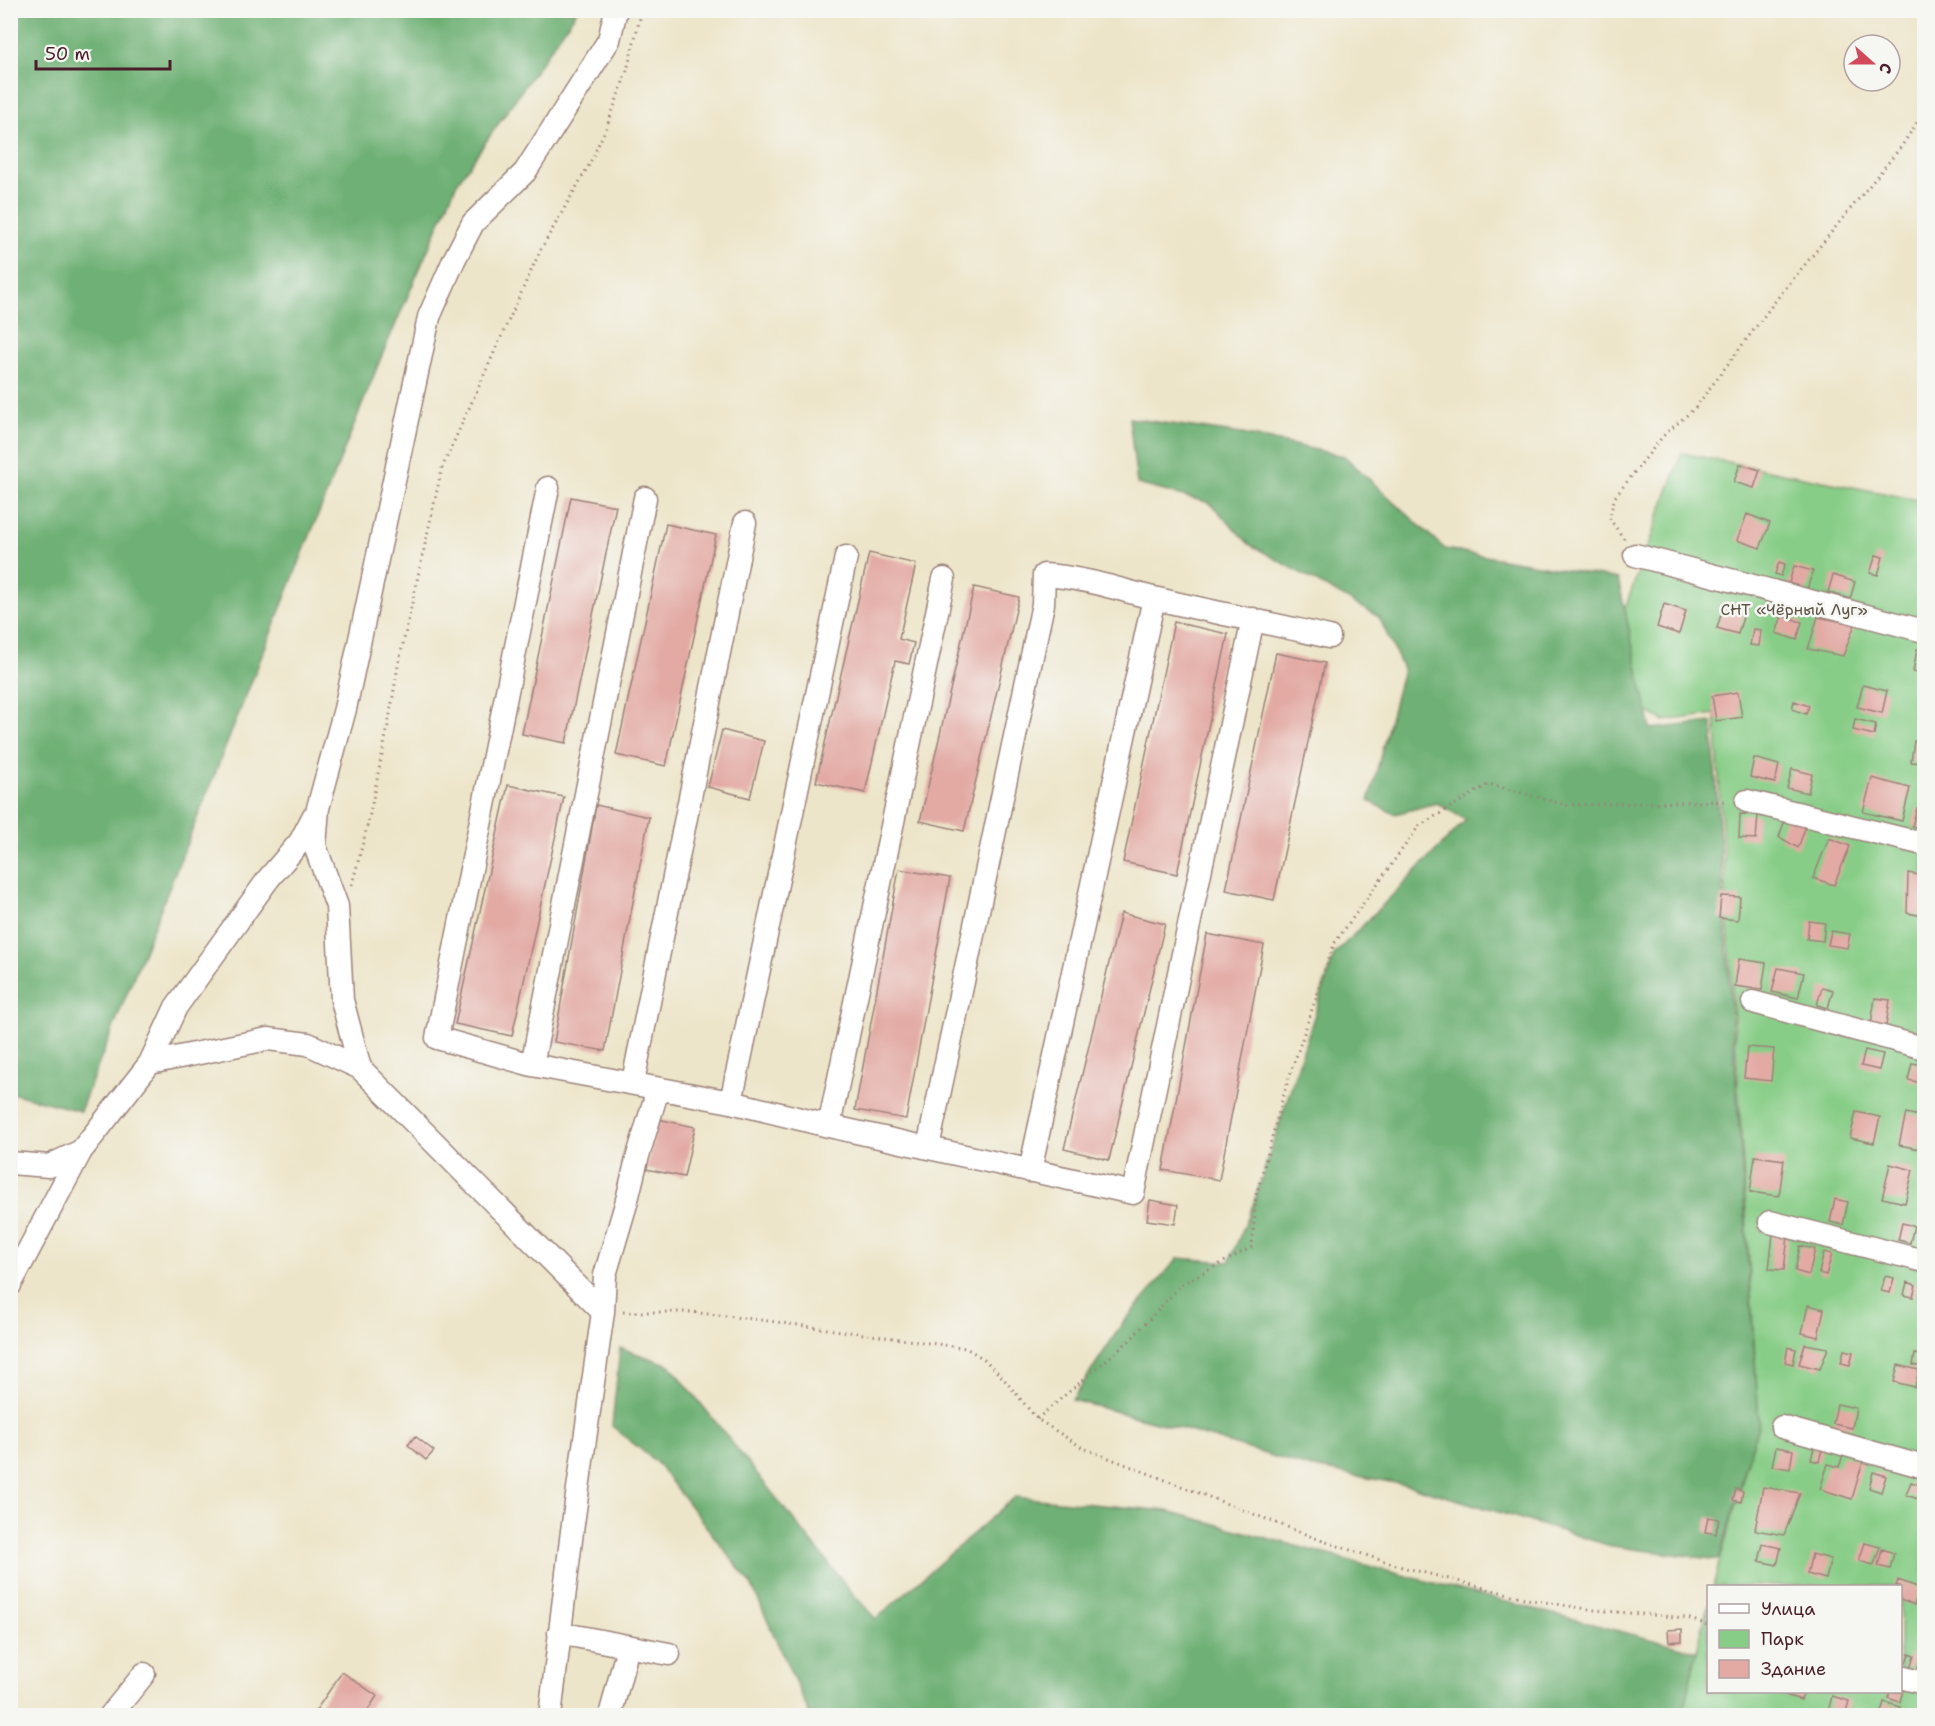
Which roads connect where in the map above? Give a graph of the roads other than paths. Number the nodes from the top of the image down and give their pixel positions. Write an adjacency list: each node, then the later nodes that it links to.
1 (616, 10): 13 (street)
2 (548, 488): 18 (street)
3 (645, 498): 18 (street)
4 (745, 523): 20 (street)
5 (1635, 555): 10 (street)
6 (846, 556): 22 (street)
7 (944, 579): 23 (street)
8 (1154, 598): 9 (street); 24 (street); 27 (street)
9 (1253, 619): 11 (street); 27 (street)
10 (1924, 631)
11 (1329, 637)
12 (1747, 801): 14 (street)
13 (318, 808): 17 (street); 19 (street)
14 (1924, 844)
15 (1753, 1002): 16 (street)
16 (1924, 1048)
17 (150, 1063): 19 (street); 25 (street)
18 (532, 1065): 20 (street)
19 (360, 1068): 31 (street)
20 (633, 1082): 21 (street)
21 (658, 1089): 22 (street); 31 (street)
22 (731, 1102): 23 (street)
23 (829, 1126): 24 (street)
24 (928, 1147): 27 (street)
25 (81, 1151): 26 (street); 30 (street)
26 (10, 1163)
27 (1030, 1171)
28 (1770, 1222): 29 (street)
29 (1924, 1261)
30 (10, 1285)
31 (603, 1312): 34 (street)
32 (1782, 1427): 33 (street)
33 (1924, 1467)
34 (559, 1633): 35 (street); 41 (street)
35 (628, 1647): 36 (street); 42 (street)
36 (669, 1654)
37 (144, 1674): 40 (street)
38 (1902, 1678): 39 (street)
39 (1924, 1683)
40 (111, 1716)
41 (550, 1716)
42 (610, 1716)

